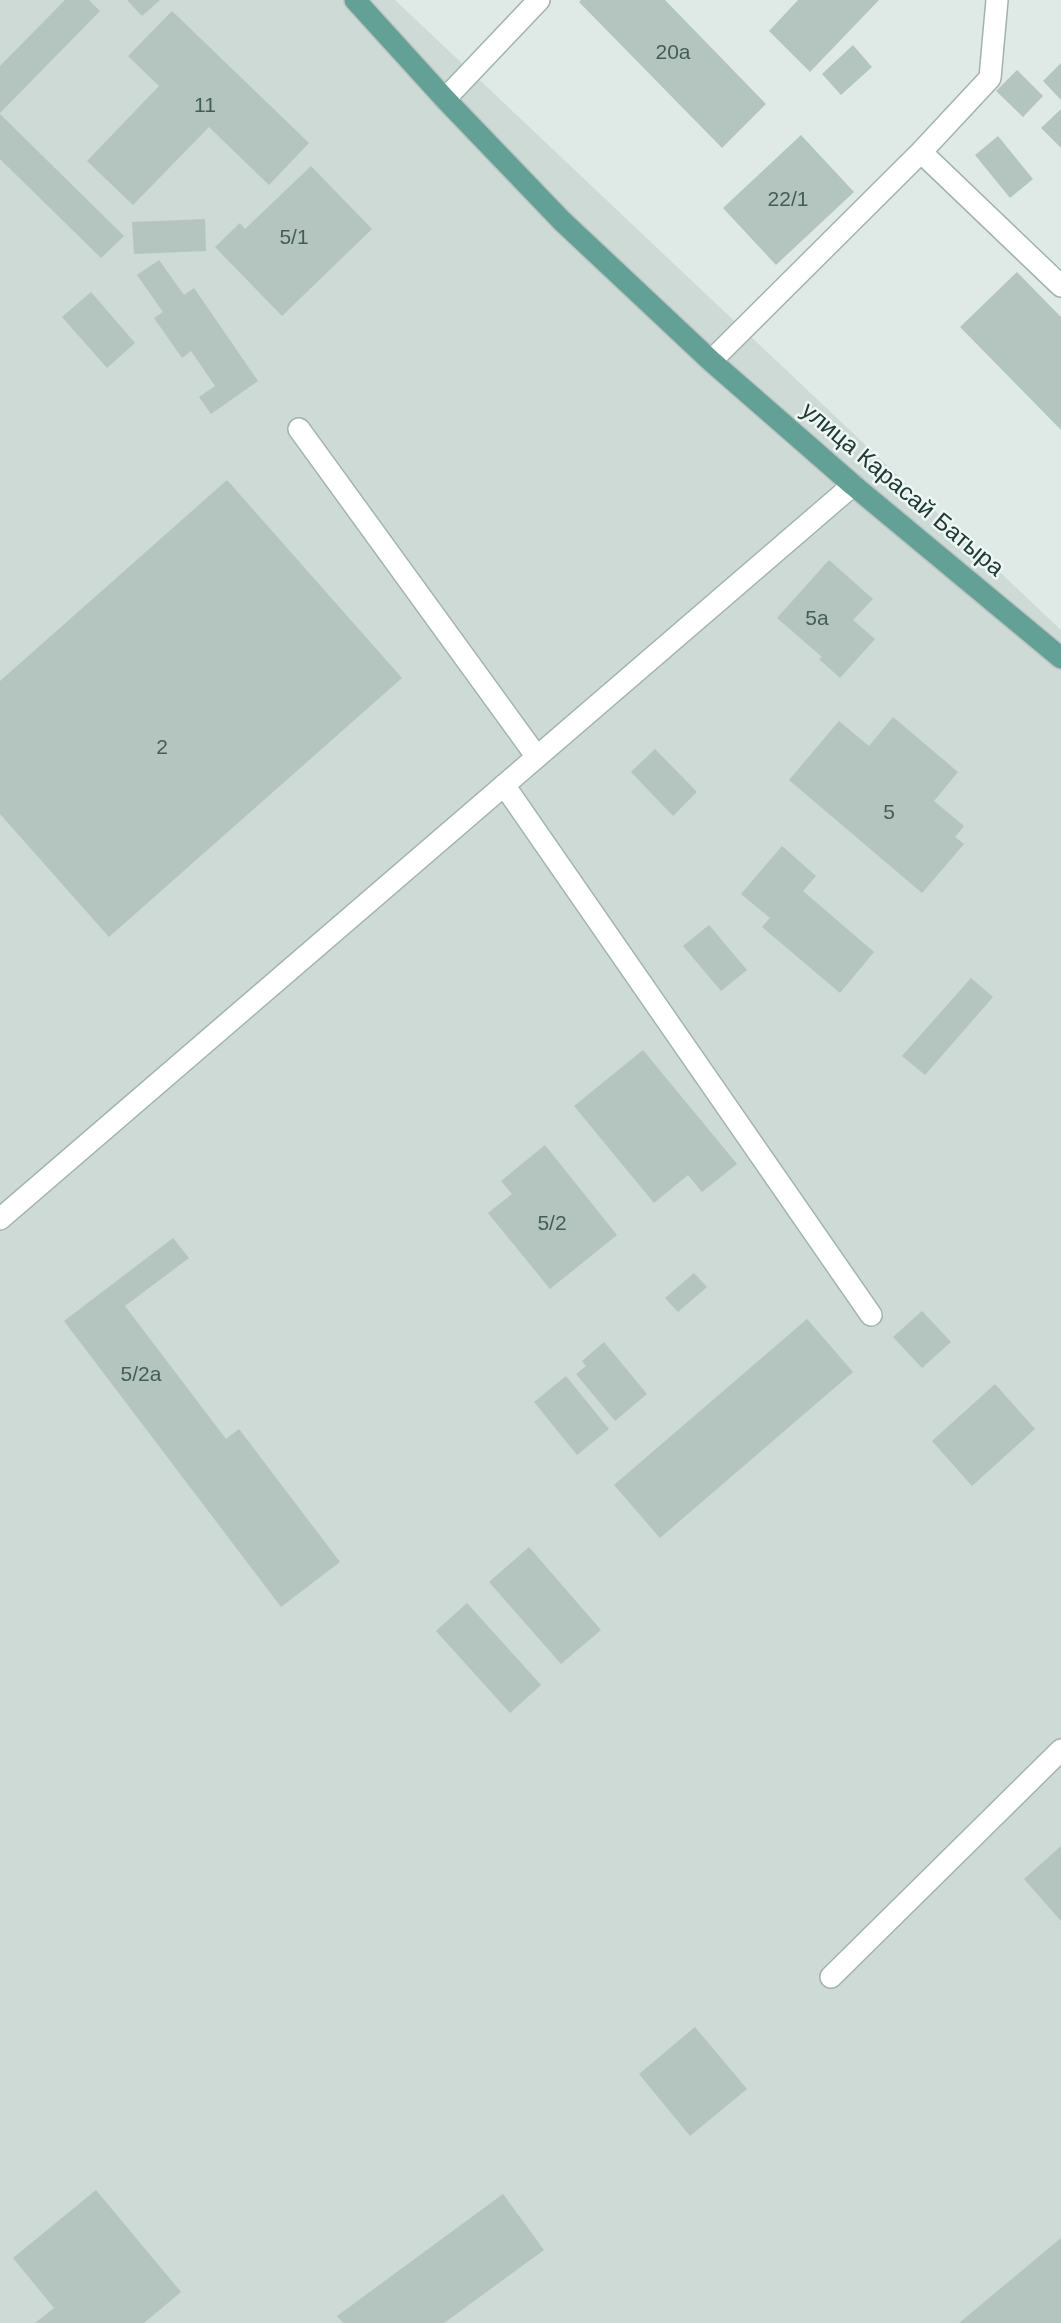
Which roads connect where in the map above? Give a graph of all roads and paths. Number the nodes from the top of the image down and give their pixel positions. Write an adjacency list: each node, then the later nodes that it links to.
1 (355, 0): 4 (main road, улица Карасай Батыра)
2 (539, 0): 4 (street)
3 (997, 0): 5 (street)
4 (445, 99): 7 (main road, улица Карасай Батыра)
5 (921, 152): 6 (street); 7 (street)
6 (1061, 286)
7 (711, 360): 9 (main road, улица Карасай Батыра)
8 (299, 429): 11 (street)
9 (853, 485): 10 (main road, улица Карасай Батыра); 11 (street)
10 (1061, 658)
11 (537, 757): 12 (street)
12 (504, 785): 13 (street); 14 (street)
13 (0, 1219)
14 (871, 1315)
15 (1061, 1750): 16 (street)
16 (831, 1977)

